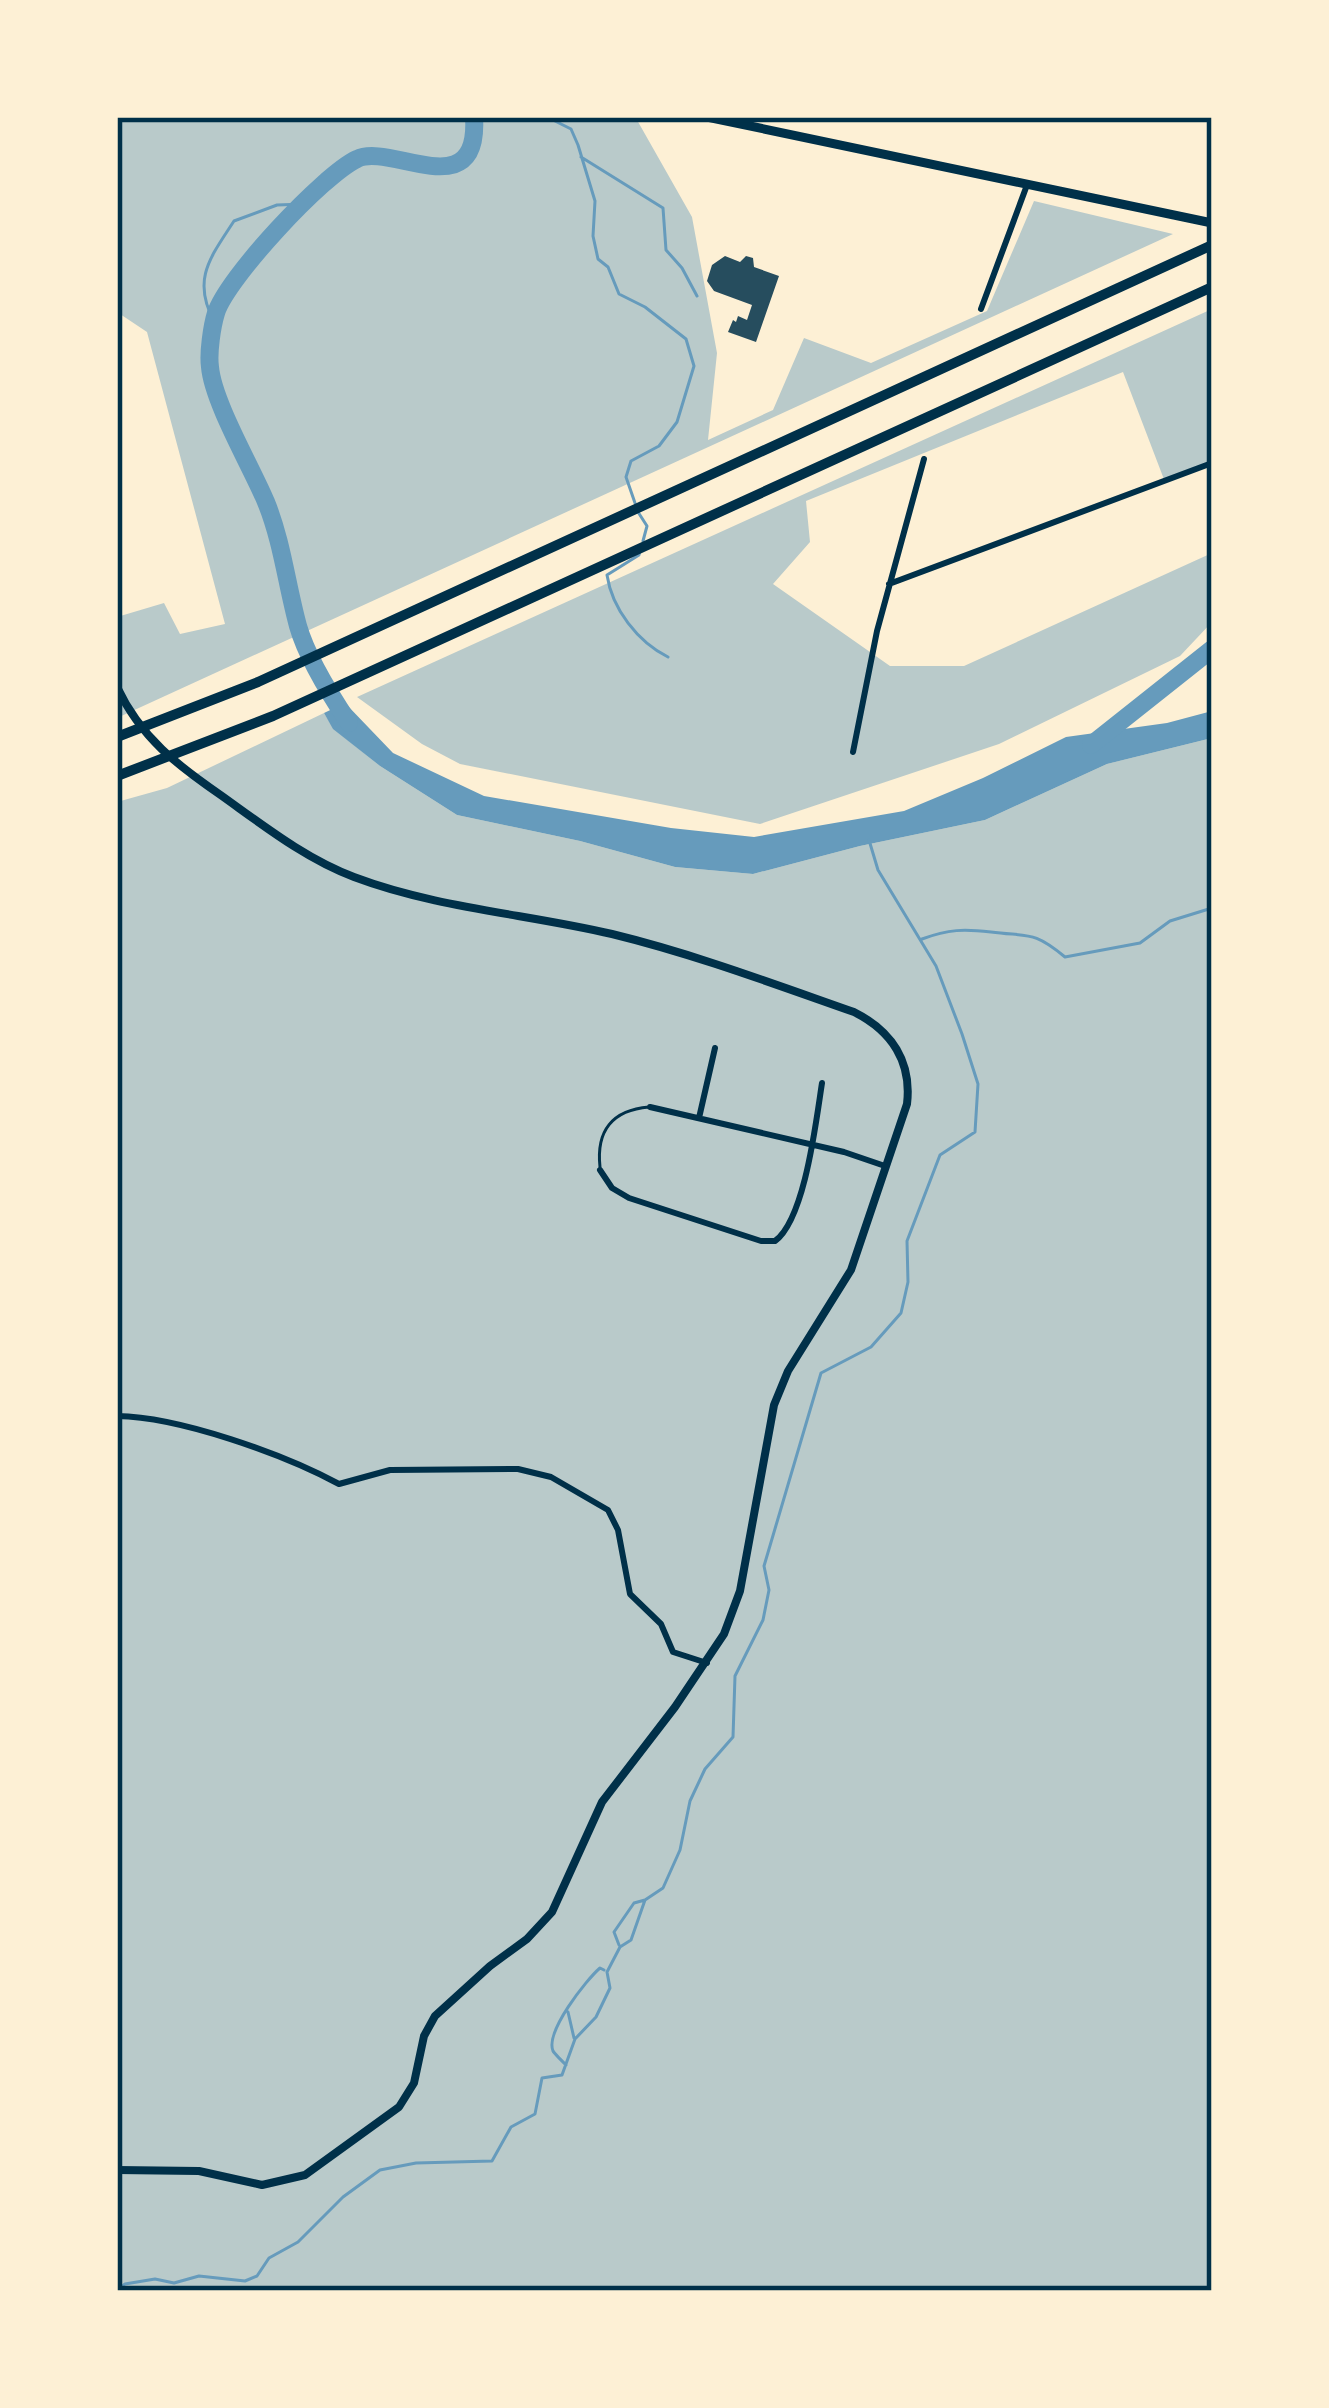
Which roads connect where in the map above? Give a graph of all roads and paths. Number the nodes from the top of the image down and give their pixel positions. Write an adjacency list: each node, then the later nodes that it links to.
1 (707, 117): 2 (main road)
2 (1028, 185): 3 (main road); 6 (street)
3 (1212, 224)
4 (1212, 245): 11 (highway)
5 (1212, 286): 13 (highway)
6 (980, 309)
7 (923, 459): 9 (street)
8 (1212, 463): 9 (street)
9 (889, 584): 12 (street)
10 (117, 687): 19 (street)
11 (117, 737)
12 (853, 752)
13 (122, 775)
14 (715, 1048): 17 (street)
15 (822, 1083): 18 (street)
16 (650, 1107): 17 (street); 20 (lane)
17 (699, 1118): 18 (street)
18 (813, 1145): 19 (street); 20 (street)
19 (885, 1166): 22 (street)
20 (600, 1170)
21 (117, 1416): 22 (street)
22 (707, 1663): 23 (street)
23 (117, 2170)

